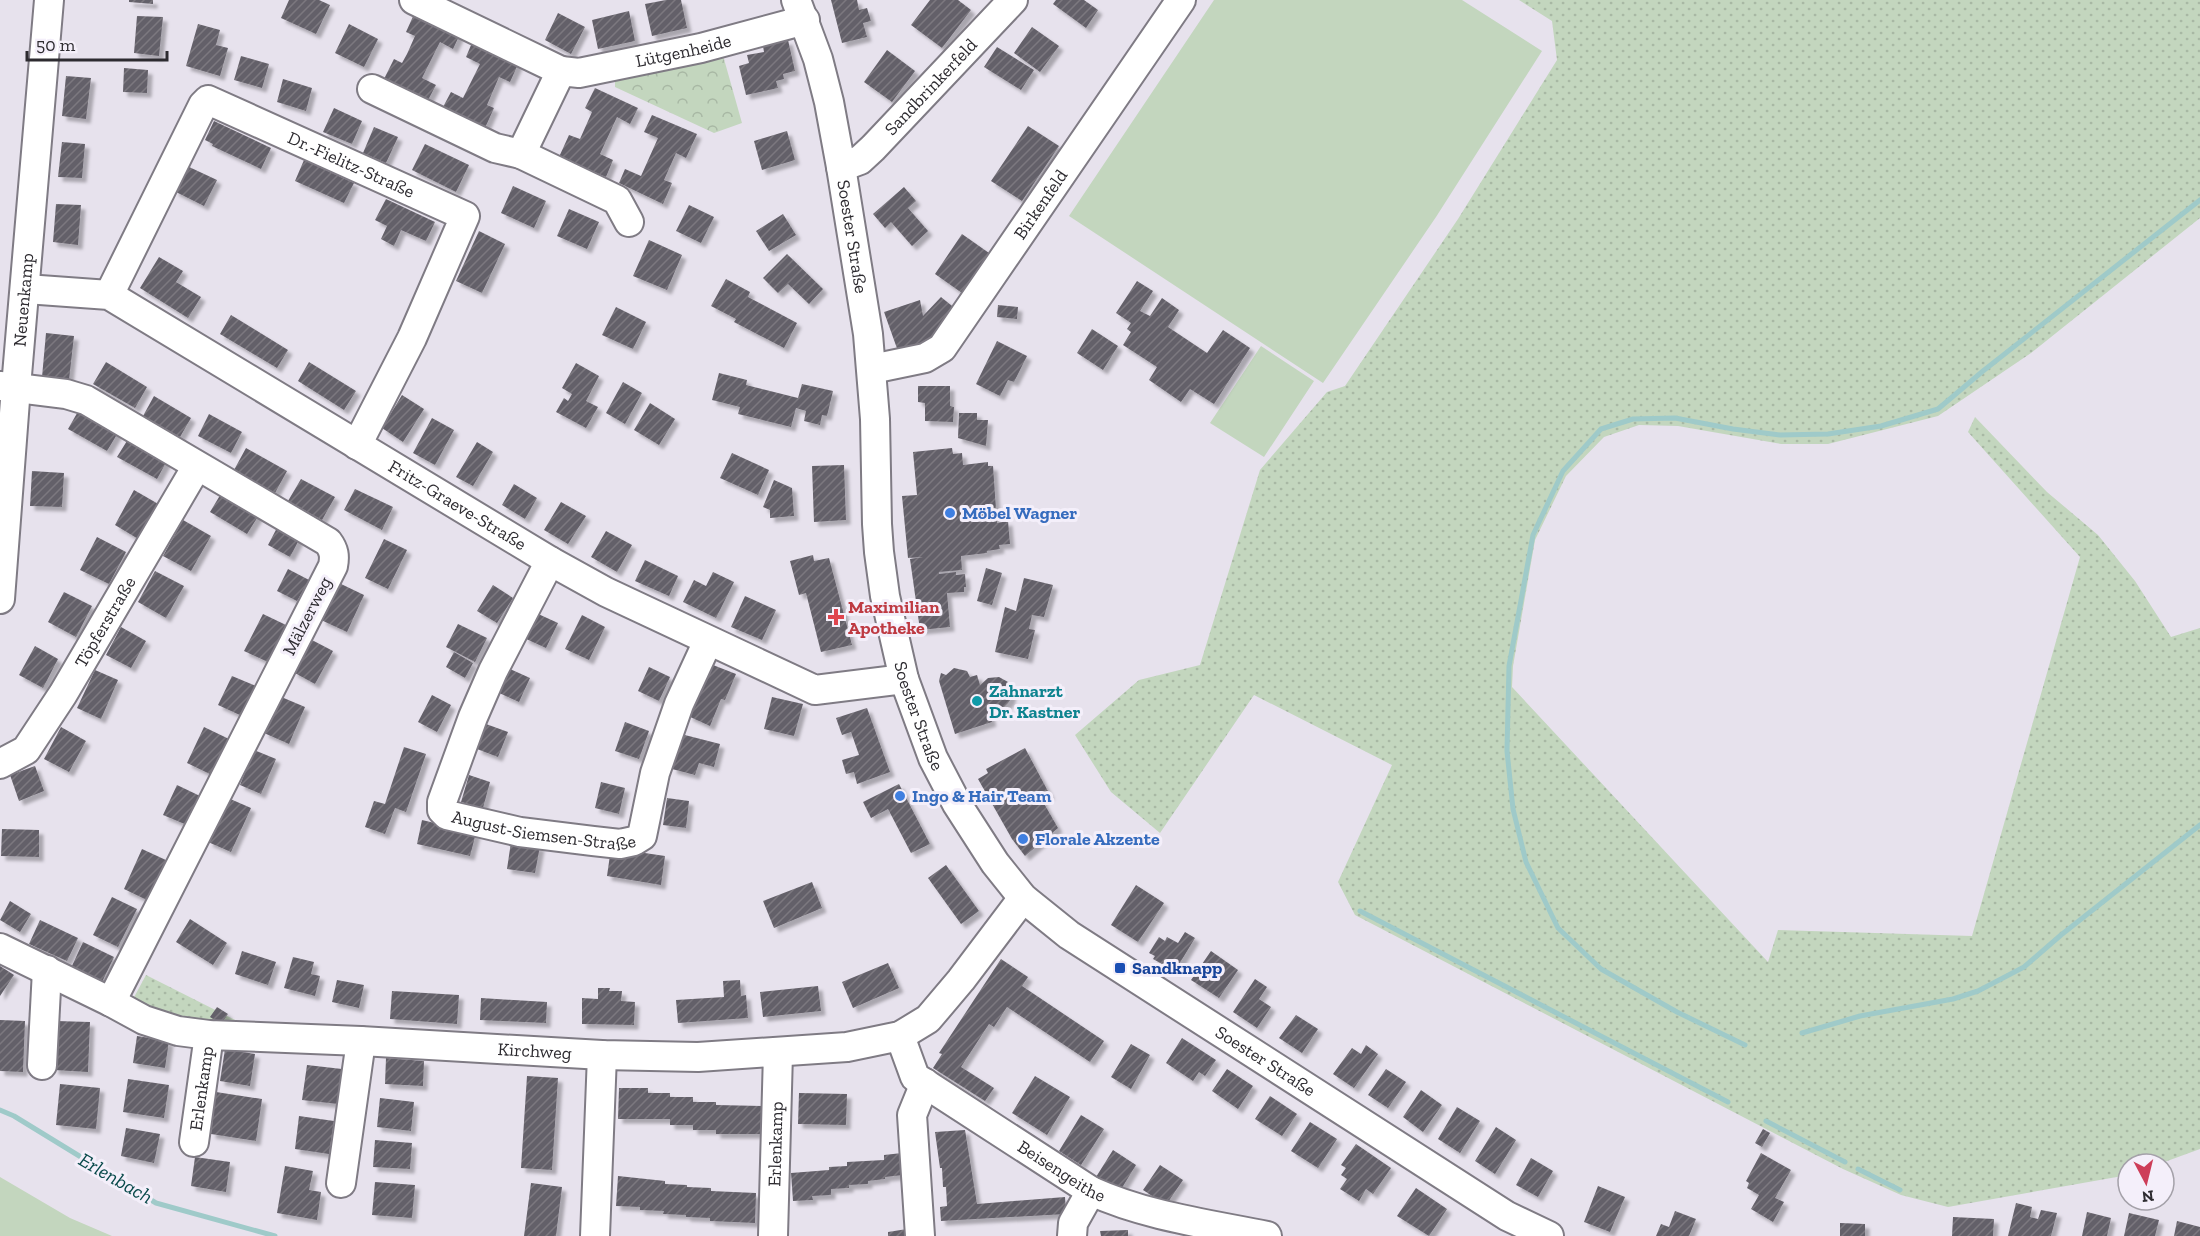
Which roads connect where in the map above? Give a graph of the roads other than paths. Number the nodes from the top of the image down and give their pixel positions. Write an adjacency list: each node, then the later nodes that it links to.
1 (49, 0): 11 (street, Neuenkamp)
2 (414, 0): 6 (street, Lütgenheide)
3 (1013, 0): 9 (street, Sandbrinkerfeld)
4 (1181, 0): 13 (street, Birkenfeld)
5 (801, 10): 6 (street, Lütgenheide); 9 (street, Soester Straße)
6 (561, 72): 8 (street)
7 (372, 89): 8 (street)
8 (521, 154): 10 (street)
9 (842, 167): 13 (street, Soester Straße)
10 (629, 222)
11 (26, 289): 12 (street, Fritz-Graeve-Straße); 14 (street, Neuenkamp)
12 (109, 295): 15 (street, Fritz-Graeve-Straße); 15 (street, Dr.-Fielitz-Straße)
13 (872, 369): 20 (street, Soester Straße)
14 (8, 386): 16 (street, Mälzerweg); 18 (street, Neuenkamp)
15 (357, 445): 17 (street, Fritz-Graeve-Straße)
16 (197, 466): 21 (street, Töpferstraße); 25 (street, Mälzerweg)
17 (550, 561): 19 (street, Fritz-Graeve-Straße); 19 (street, August-Siemsen-Straße)
18 (0, 599)
19 (708, 641): 20 (street, Fritz-Graeve-Straße)
20 (904, 679): 22 (street, Soester Straße)
21 (0, 764)
22 (1023, 898): 27 (street, Kirchweg); 36 (street, Soester Straße)
23 (0, 948): 24 (street, Kirchweg)
24 (47, 970): 25 (street, Kirchweg); 31 (street)
25 (111, 1002): 26 (street, Kirchweg)
26 (209, 1035): 28 (street, Kirchweg); 33 (street, Erlenkamp)
27 (900, 1036): 29 (street, Kirchweg); 32 (street, Beisengeithe)
28 (361, 1041): 30 (street, Kirchweg); 34 (street)
29 (778, 1053): 30 (street, Kirchweg); 38 (street, Erlenkamp)
30 (602, 1055): 37 (street)
31 (42, 1065)
32 (925, 1083): 35 (street, Beisengeithe); 39 (street)
33 (194, 1142)
34 (341, 1184)
35 (1091, 1191): 40 (street); 41 (street, Beisengeithe)
36 (1500, 1226): 42 (street, Soester Straße)
37 (595, 1236)
38 (773, 1236)
39 (920, 1236)
40 (1072, 1236)
41 (1267, 1236)
42 (1549, 1236)

